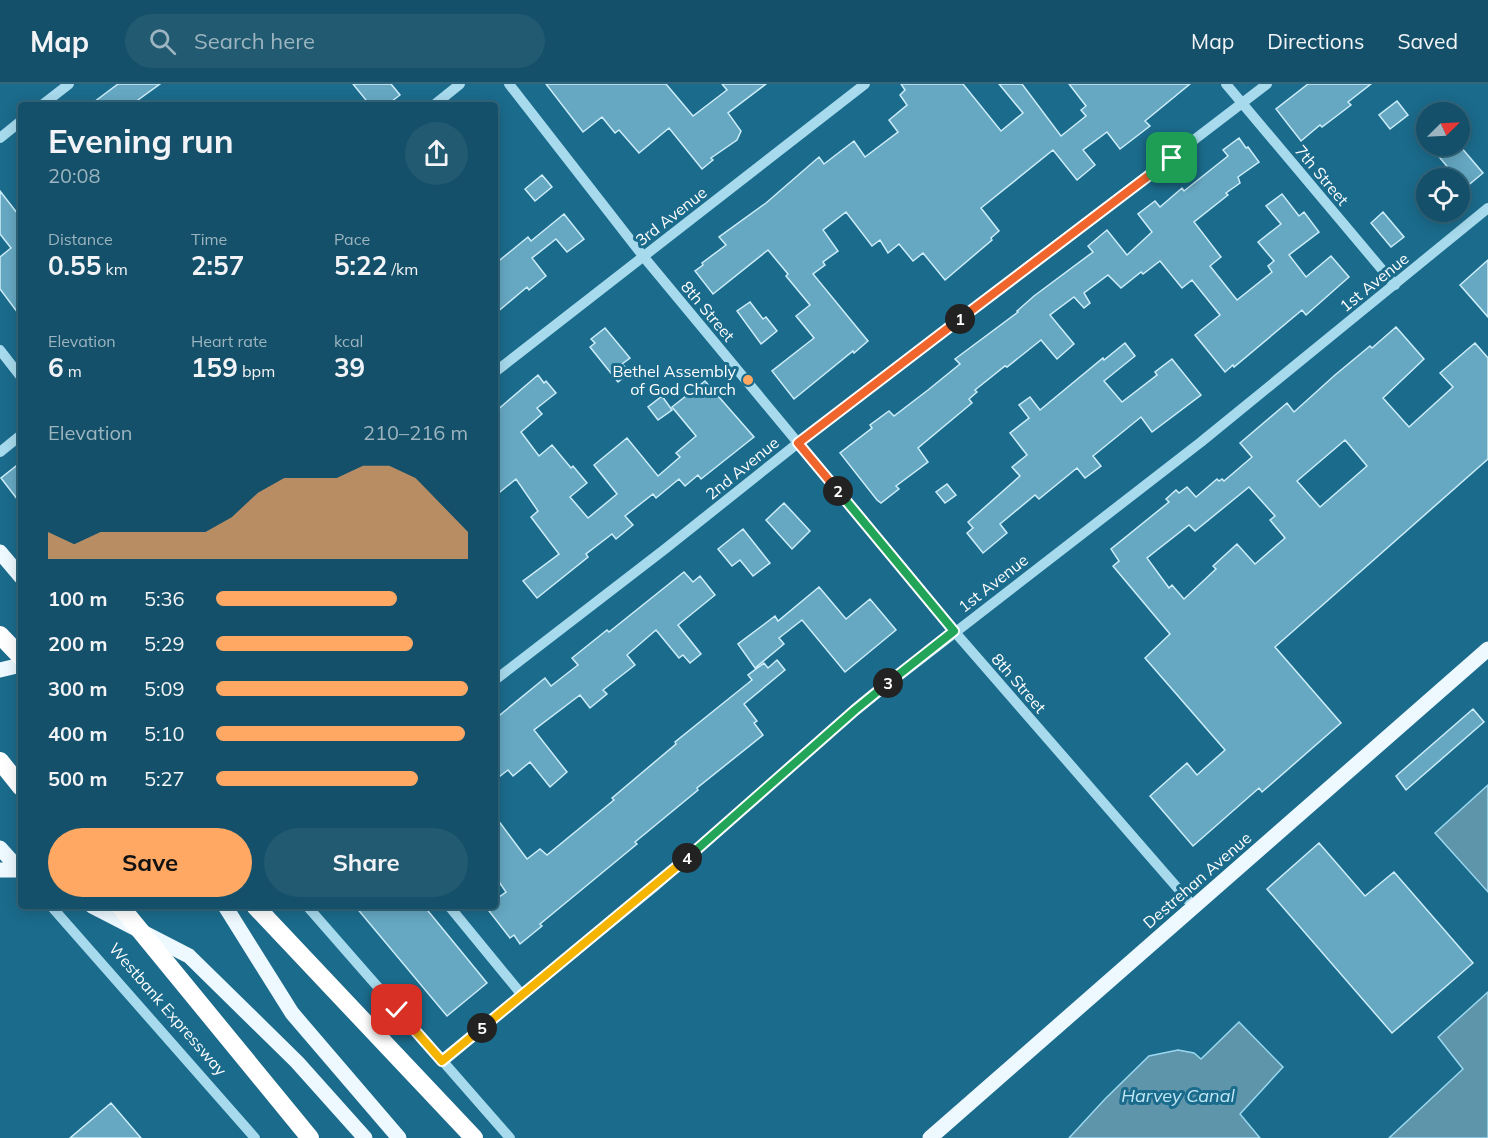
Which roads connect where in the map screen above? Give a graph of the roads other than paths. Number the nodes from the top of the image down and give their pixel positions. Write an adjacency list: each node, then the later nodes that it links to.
1 (69, 84): 7 (street)
2 (460, 84): 8 (street)
3 (509, 84): 13 (street, 8th Street)
4 (865, 84): 13 (street, 3rd Avenue)
5 (1226, 84): 9 (street, 7th Street)
6 (1267, 84): 9 (street, 2nd Avenue)
7 (46, 102)
8 (438, 102)
9 (1242, 104): 14 (street, 7th Street); 19 (street, 2nd Avenue)
10 (18, 123): 11 (street)
11 (0, 138)
12 (1488, 208): 14 (street, 1st Avenue)
13 (643, 256): 16 (street, 3rd Avenue); 19 (street, 8th Street)
14 (1395, 285): 23 (street, 1st Avenue)
15 (0, 350): 17 (street)
16 (498, 370)
17 (18, 373)
18 (18, 437): 20 (street)
19 (798, 443): 23 (street, 8th Street); 29 (street, 2nd Avenue)
20 (0, 452)
21 (0, 552): 22 (main road)
22 (18, 573)
23 (954, 631): 36 (street, 8th Street); 44 (street, 1st Avenue)
24 (0, 635): 26 (highway)
25 (1488, 649): 36 (main road, Destrehan Avenue)
26 (18, 654)
27 (18, 666): 28 (main road)
28 (0, 670)
29 (498, 678)
30 (0, 761): 31 (highway)
31 (18, 783)
32 (0, 848): 33 (main road)
33 (18, 868)
34 (0, 870): 35 (main road)
35 (18, 870)
36 (1194, 907): 52 (main road, Destrehan Avenue)
37 (54, 909): 46 (street, Westbank Expressway)
38 (98, 909): 48 (main road)
39 (122, 909): 47 (highway, Westbank Expressway)
40 (227, 909): 49 (main road)
41 (258, 909): 50 (highway)
42 (310, 909): 45 (street)
43 (451, 909): 44 (street)
44 (522, 995): 45 (street, 1st Avenue)
45 (442, 1061): 51 (street)
46 (255, 1138)
47 (310, 1138)
48 (365, 1138)
49 (399, 1138)
50 (474, 1138)
51 (510, 1138)
52 (930, 1138)

